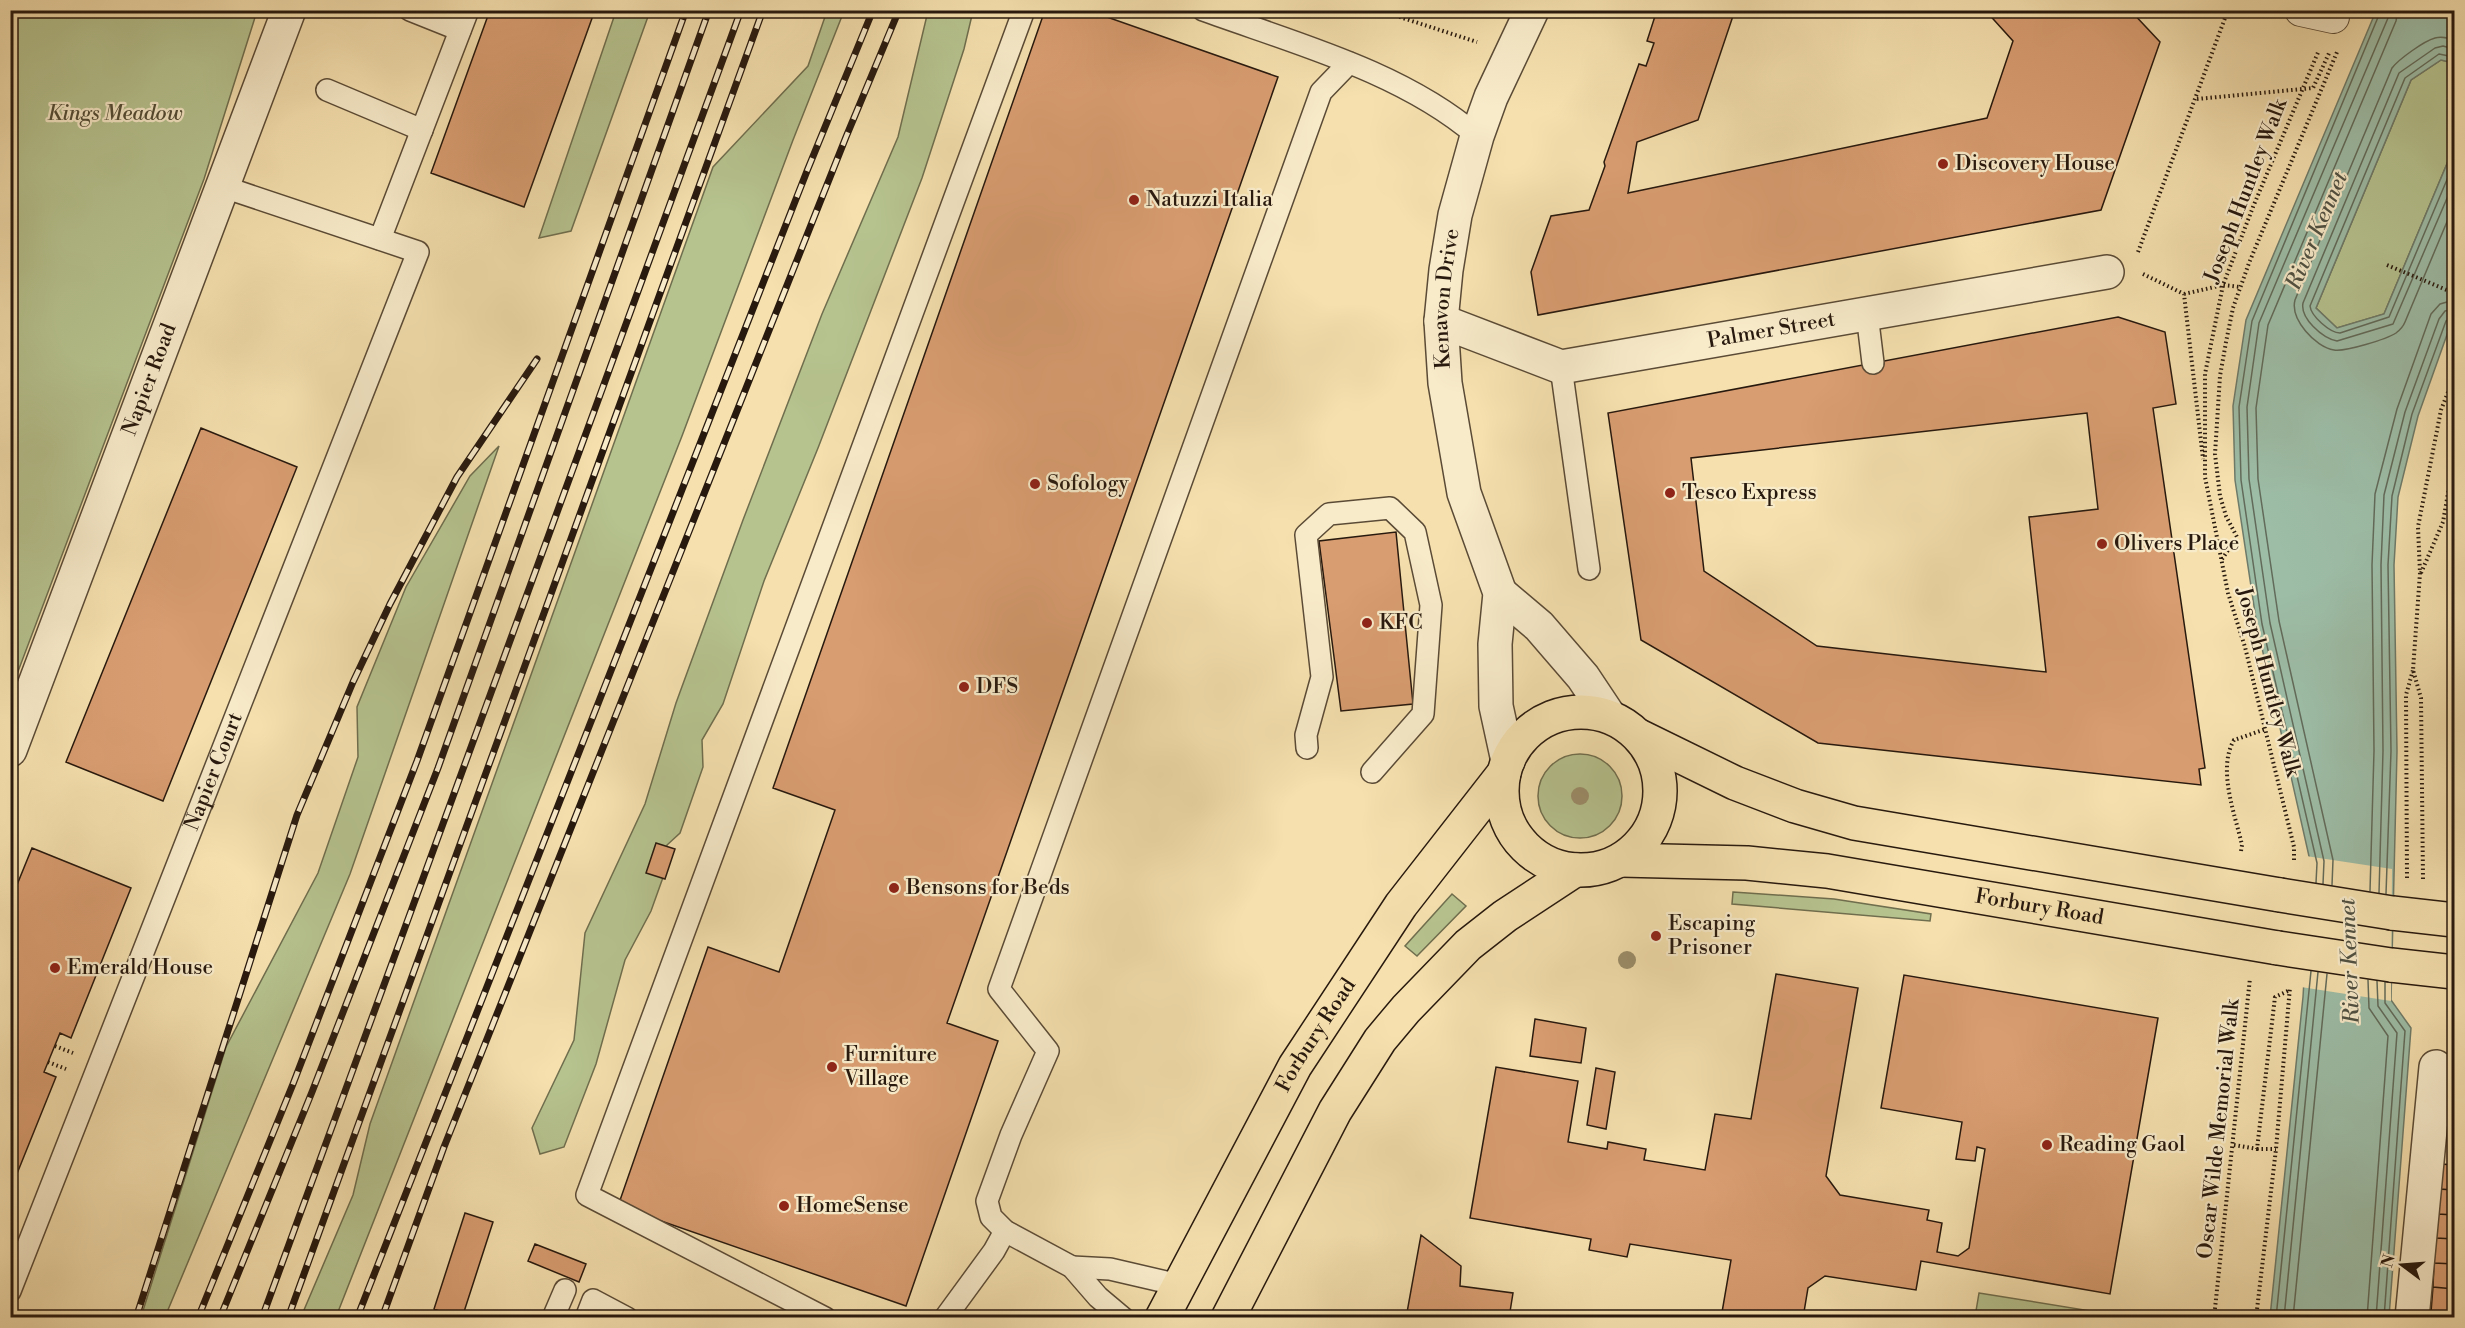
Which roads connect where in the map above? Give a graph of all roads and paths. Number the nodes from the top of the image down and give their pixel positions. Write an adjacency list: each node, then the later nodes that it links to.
1 (289, 10): 18 (street, Napier Road)
2 (410, 10): 9 (lane)
3 (1024, 10): 70 (lane)
4 (1203, 10): 12 (lane)
5 (1378, 10): 11 (path)
6 (1532, 10): 11 (street, Kenavon Drive)
7 (2228, 10): 15 (path)
8 (2301, 10): 10 (street)
9 (464, 20): 16 (lane)
10 (2337, 30): 13 (path, Joseph Huntley Walk); 23 (path)
11 (1512, 53): 17 (street, Kenavon Drive)
12 (1350, 63): 17 (lane); 62 (lane)
13 (2302, 89): 15 (path); 22 (path, Joseph Huntley Walk)
14 (327, 90): 16 (lane)
15 (2197, 99): 21 (path)
16 (422, 130): 19 (lane)
17 (1477, 136): 27 (street, Kenavon Drive)
18 (224, 188): 19 (lane); 42 (street, Napier Road)
19 (380, 239): 66 (lane, Napier Court)
20 (2387, 265): 24 (path)
21 (2120, 270): 25 (path); 26 (street, Palmer Street)
22 (2223, 285): 23 (path); 25 (path); 32 (path, Joseph Huntley Walk)
23 (2240, 287): 33 (path)
24 (2454, 293)
25 (2184, 294): 32 (path)
26 (1867, 314): 28 (lane); 29 (street, Palmer Street)
27 (1441, 321): 29 (street); 36 (street, Kenavon Drive)
28 (1874, 363)
29 (1561, 367): 34 (lane)
30 (2454, 377): 35 (path)
31 (2454, 459): 35 (path)
32 (2205, 477): 33 (path, Joseph Huntley Walk)
33 (2222, 559): 39 (path, Joseph Huntley Walk)
34 (1589, 569)
35 (2420, 573): 37 (path)
36 (1500, 593): 38 (street, Kenavon Drive); 43 (street, Kenavon Drive)
37 (2413, 670): 45 (path); 50 (path)
38 (1609, 716): 40 (main road); 43 (main road)
39 (2266, 729): 46 (path, Joseph Huntley Walk); 49 (path)
40 (1639, 736): 47 (main road); 49 (main road)
41 (1306, 748): 44 (lane)
42 (10, 750)
43 (1506, 767): 48 (main road); 64 (main road, Forbury Road)
44 (1372, 772)
45 (2406, 839)
46 (2294, 847)
47 (1621, 860): 48 (main road); 51 (main road, Forbury Road)
48 (1575, 870): 74 (main road)
49 (2237, 887): 50 (main road, bridge)
50 (2423, 916)
51 (2266, 946): 52 (main road, Forbury Road, bridge); 59 (path, Oscar Wilde Memorial Walk)
52 (2454, 972)
53 (55, 1046): 54 (path)
54 (76, 1054)
55 (48, 1062): 57 (path)
56 (2436, 1067): 58 (street)
57 (70, 1070)
58 (2442, 1141): 77 (street)
59 (2234, 1145): 60 (path); 75 (path, Oscar Wilde Memorial Walk)
60 (2257, 1149): 61 (path); 61 (path)
61 (2276, 1149): 76 (path)
62 (1005, 1231): 63 (lane); 71 (lane)
63 (1072, 1267): 64 (lane); 72 (lane)
64 (1179, 1285): 73 (main road, Forbury Road)
65 (565, 1290): 67 (lane)
66 (10, 1291)
67 (553, 1317)
68 (586, 1317): 69 (lane)
69 (627, 1317)
70 (825, 1317)
71 (945, 1317)
72 (1123, 1317)
73 (1162, 1317)
74 (1228, 1317)
75 (2214, 1317)
76 (2256, 1317)
77 (2412, 1317)

